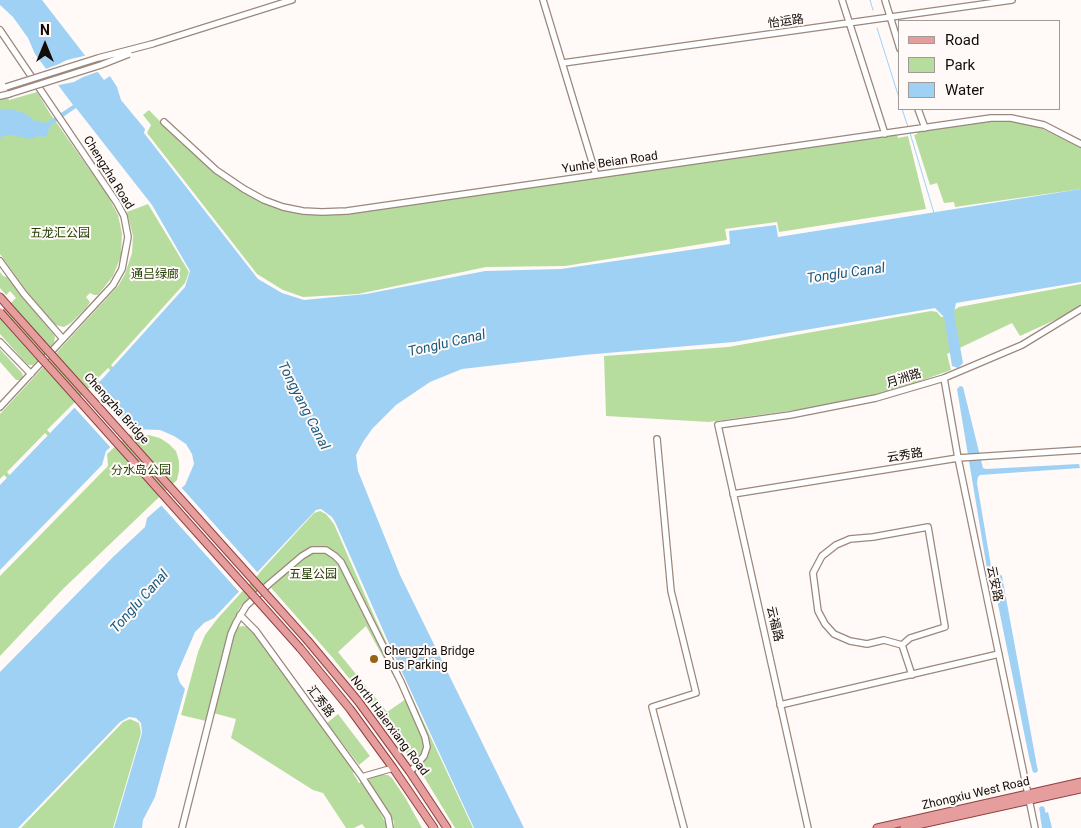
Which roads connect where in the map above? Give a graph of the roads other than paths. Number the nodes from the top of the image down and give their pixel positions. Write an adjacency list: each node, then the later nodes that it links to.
1 (292, 0): 10 (street)
2 (543, 0): 11 (street)
3 (842, 0): 7 (street)
4 (885, 0): 6 (street)
5 (1012, 0): 6 (street, 怡运路)
6 (890, 16): 7 (street, 怡运路); 9 (street)
7 (849, 23): 11 (street, 怡运路); 17 (street)
8 (0, 30): 24 (street, Chengzha Road)
9 (898, 42)
10 (152, 44): 12 (street, bridge); 13 (street, bridge)
11 (563, 63): 19 (street)
12 (3, 88)
13 (0, 96)
14 (918, 110): 16 (street)
15 (164, 122): 19 (street, Yunhe Beian Road)
16 (922, 128): 17 (street, Yunhe Beian Road); 18 (street, Yunhe Beian Road)
17 (884, 134): 19 (street, Yunhe Beian Road)
18 (1081, 144)
19 (596, 175)
20 (0, 261): 24 (street)
21 (0, 296): 35 (main road, Chengzha Bridge, bridge)
22 (1081, 309): 27 (street, 月洲路)
23 (0, 312): 37 (main road, Chengzha Bridge, bridge)
24 (63, 338): 26 (street, Chengzha Road)
25 (0, 342): 26 (street)
26 (31, 374): 28 (street, Chengzha Road)
27 (944, 378): 29 (street, 月洲路); 32 (street, 云安路)
28 (0, 407)
29 (718, 425): 33 (street, 云福路)
30 (658, 439): 51 (street)
31 (1081, 450): 32 (street, 云秀路)
32 (958, 458): 33 (street, 云秀路); 38 (street, 云安路)
33 (733, 494): 40 (street, 云福路)
34 (240, 615): 42 (street); 43 (street, 汇秀路); 47 (street)
35 (308, 641): 42 (main road, North Haierxiang Road)
36 (902, 645): 36 (street); 39 (street)
37 (300, 648): 41 (main road, North Haierxiang Road)
38 (999, 654): 39 (street); 46 (street, 云安路)
39 (912, 675): 40 (street)
40 (780, 705): 52 (street, 云福路)
41 (393, 768): 43 (street); 49 (main road, North Haierxiang Road)
42 (410, 772): 50 (main road, North Haierxiang Road)
43 (362, 776): 48 (street, 汇秀路)
44 (1081, 782): 46 (main road, Zhongxiu West Road)
45 (1081, 788): 46 (main road, Zhongxiu West Road)
46 (1028, 797): 53 (main road, Zhongxiu West Road); 54 (main road, Zhongxiu West Road); 55 (street, 云安路)
47 (182, 828)
48 (390, 828)
49 (434, 828)
50 (447, 828)
51 (684, 828)
52 (808, 828)
53 (877, 828)
54 (904, 828)
55 (1035, 828)

